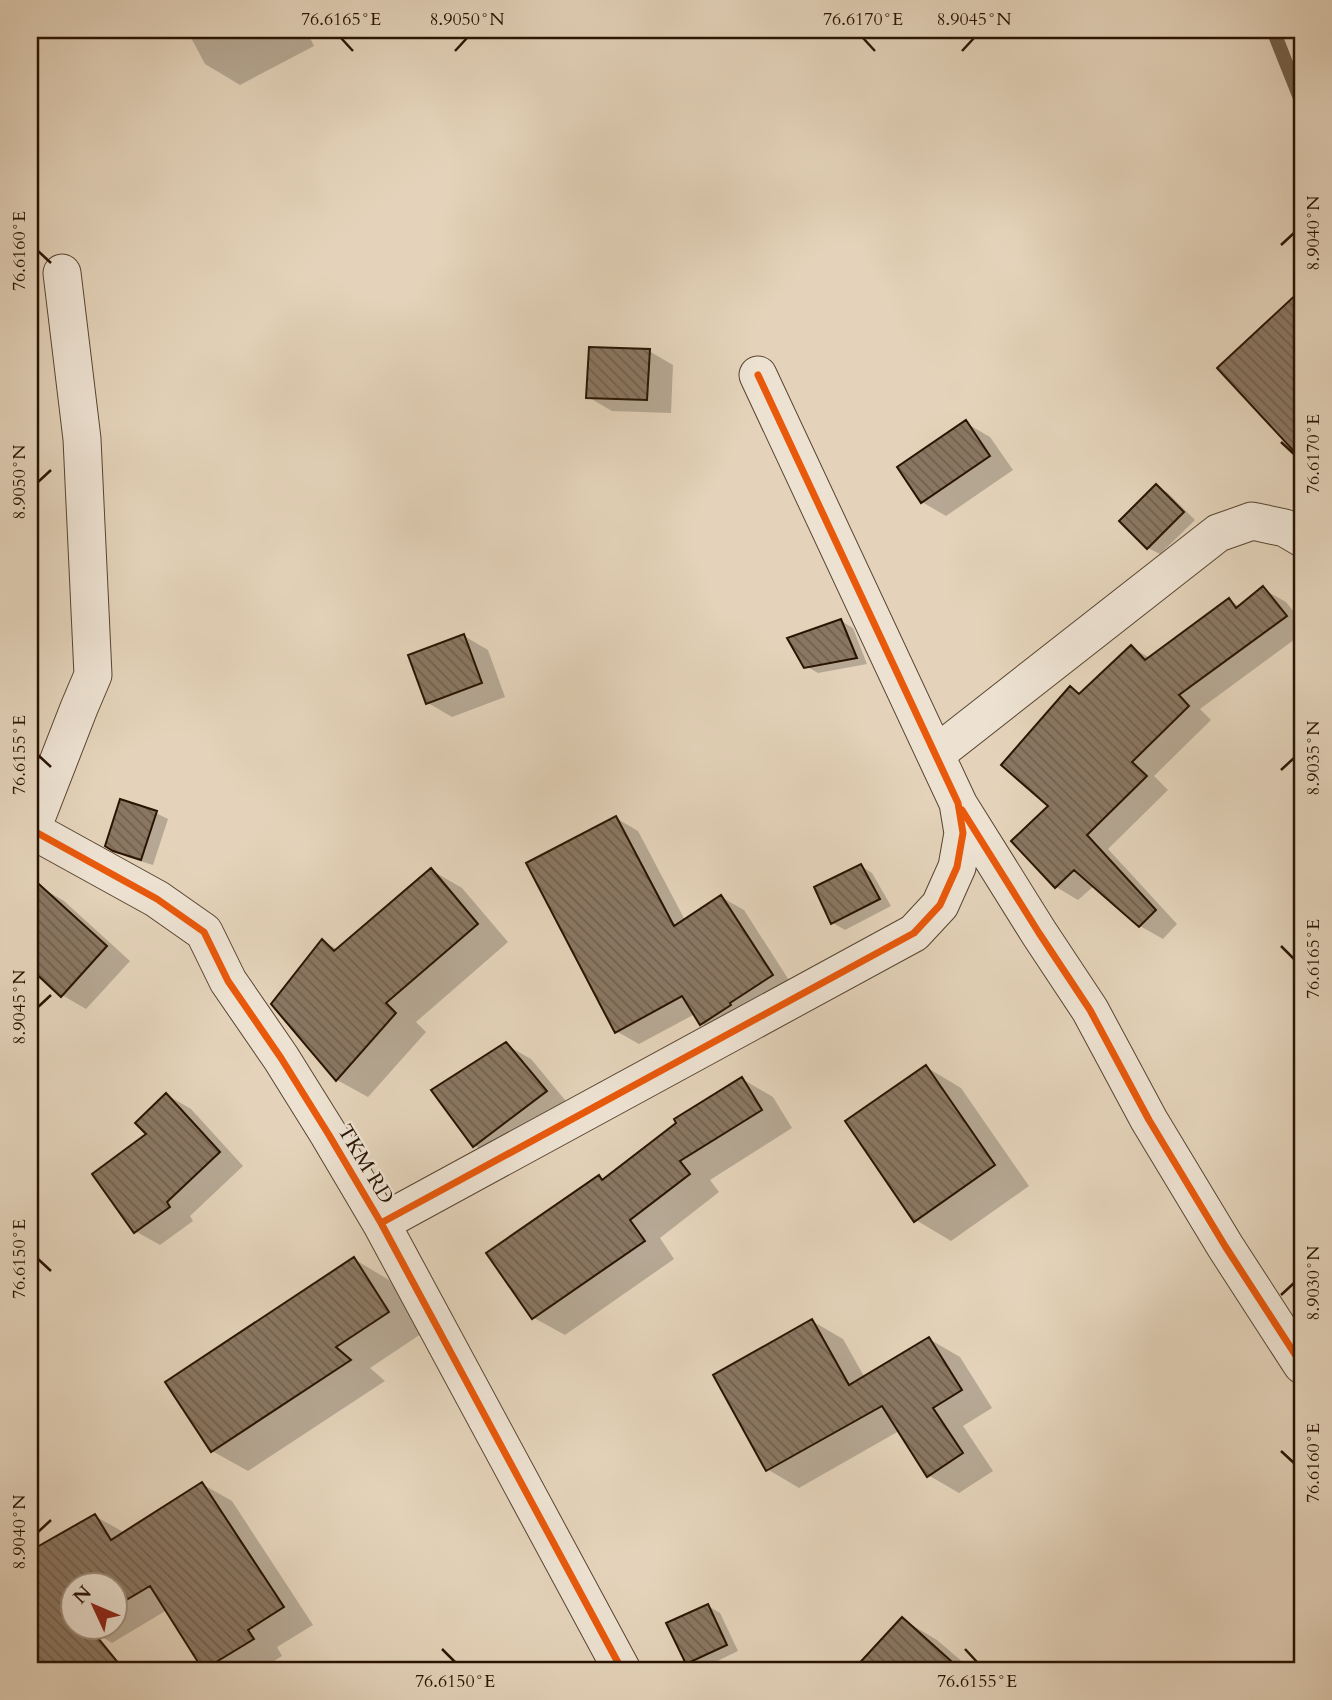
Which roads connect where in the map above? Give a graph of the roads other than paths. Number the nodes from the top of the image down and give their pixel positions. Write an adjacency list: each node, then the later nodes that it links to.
1 (62, 273): 6 (street)
2 (758, 375): 4 (street)
3 (1302, 538): 4 (street)
4 (936, 754): 5 (street)
5 (958, 803): 7 (street); 8 (street)
6 (31, 832): 7 (street, TKM RD)
7 (381, 1223): 9 (street, TKM RD)
8 (1302, 1365)
9 (622, 1670)

